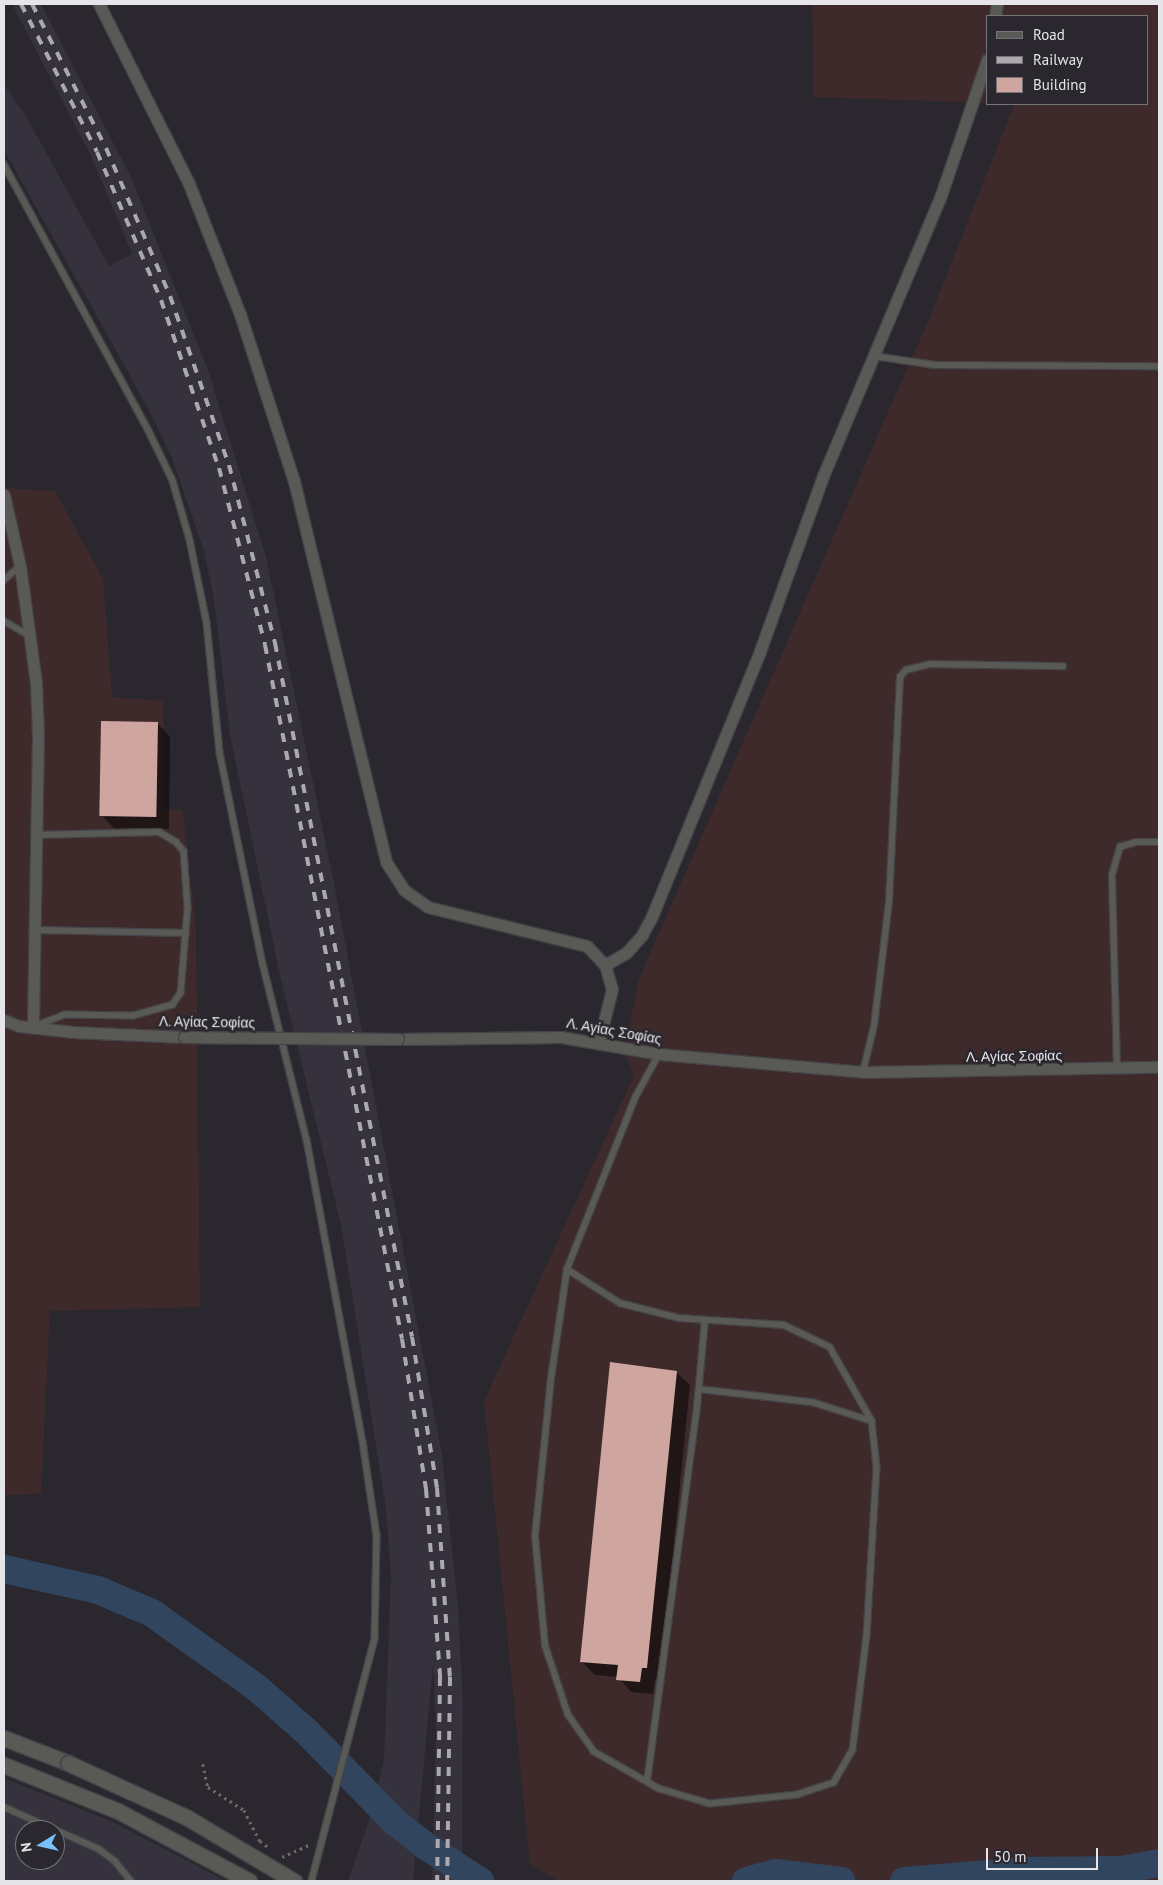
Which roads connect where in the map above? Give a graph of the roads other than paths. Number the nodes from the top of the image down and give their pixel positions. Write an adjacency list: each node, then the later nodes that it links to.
1 (99, 4): 16 (street)
2 (986, 63): 4 (street)
3 (4, 164): 35 (lane)
4 (874, 356): 5 (lane); 16 (street)
5 (1159, 366)
6 (4, 495): 7 (street)
7 (20, 566): 8 (lane); 10 (street)
8 (4, 580)
9 (4, 621): 10 (lane)
10 (30, 636): 12 (street)
11 (1063, 666): 23 (lane)
12 (36, 835): 14 (street); 15 (lane)
13 (1159, 842): 22 (lane)
14 (35, 930): 15 (lane); 18 (street)
15 (186, 933): 18 (lane)
16 (605, 965): 19 (street)
17 (4, 1020): 18 (street, Λ. Αγίας Σοφίας)
18 (33, 1028): 19 (street, Λ. Αγίας Σοφίας, bridge)
19 (599, 1041): 20 (street, Λ. Αγίας Σοφίας)
20 (659, 1054): 23 (street, Λ. Αγίας Σοφίας); 24 (lane)
21 (1159, 1067): 22 (street, Λ. Αγίας Σοφίας)
22 (1117, 1070): 23 (street, Λ. Αγίας Σοφίας)
23 (864, 1072)
24 (567, 1269): 25 (lane); 30 (lane)
25 (705, 1320): 26 (lane); 27 (lane)
26 (699, 1390): 27 (lane); 30 (lane)
27 (872, 1421): 30 (lane)
28 (4, 1738): 34 (street, bridge)
29 (4, 1765): 33 (street)
30 (647, 1782)
31 (4, 1807): 32 (lane)
32 (131, 1881)
33 (249, 1881)
34 (294, 1881)
35 (312, 1881)

